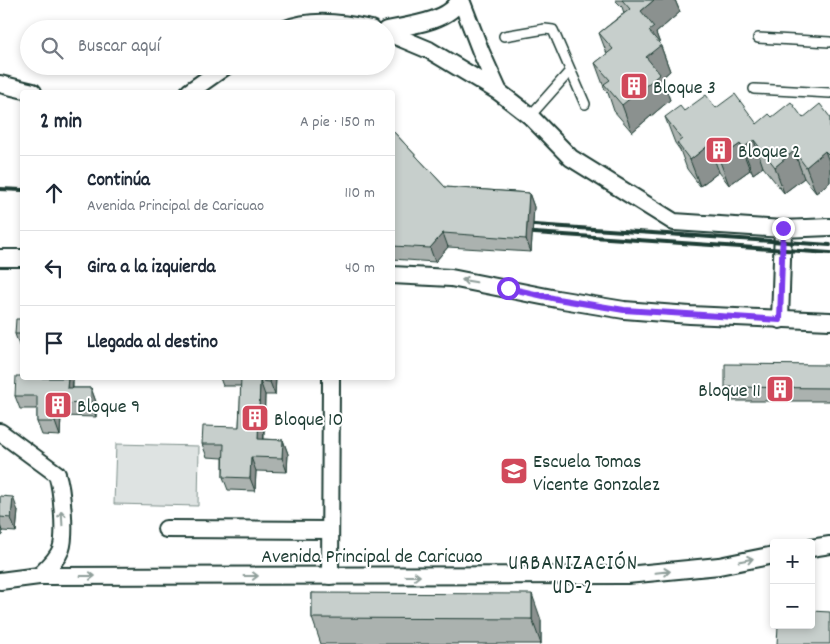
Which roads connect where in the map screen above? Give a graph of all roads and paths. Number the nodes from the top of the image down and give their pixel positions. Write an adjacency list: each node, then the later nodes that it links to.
1 (460, 0): 2 (street); 13 (street)
2 (395, 29)
3 (395, 35): 13 (street)
4 (504, 36): 7 (lane)
5 (758, 38): 6 (lane)
6 (830, 42)
7 (570, 71): 15 (lane); 16 (lane)
8 (213, 75): 12 (street)
9 (0, 84): 11 (street)
10 (754, 89): 14 (lane)
11 (25, 90)
12 (192, 90)
13 (500, 92): 16 (street)
14 (830, 94)
15 (585, 104)
16 (530, 116): 18 (street)
17 (830, 227): 18 (street)
18 (783, 228): 22 (street)
19 (0, 258): 20 (street)
20 (20, 258)
21 (395, 275): 22 (street, one-way to 21)
22 (780, 320): 23 (street)
23 (830, 321)
24 (331, 380): 27 (street)
25 (0, 432): 31 (street, one-way to 25)
26 (166, 529): 27 (street)
27 (330, 530): 32 (street)
28 (830, 545): 29 (street)
29 (815, 547)
30 (770, 556): 32 (street, Avenida Principal de Caricuao, one-way to 30)
31 (40, 576): 32 (street, Avenida Principal de Caricuao, one-way to 32); 33 (street, Avenida Principal de Caricuao)
32 (330, 576)
33 (0, 581)

